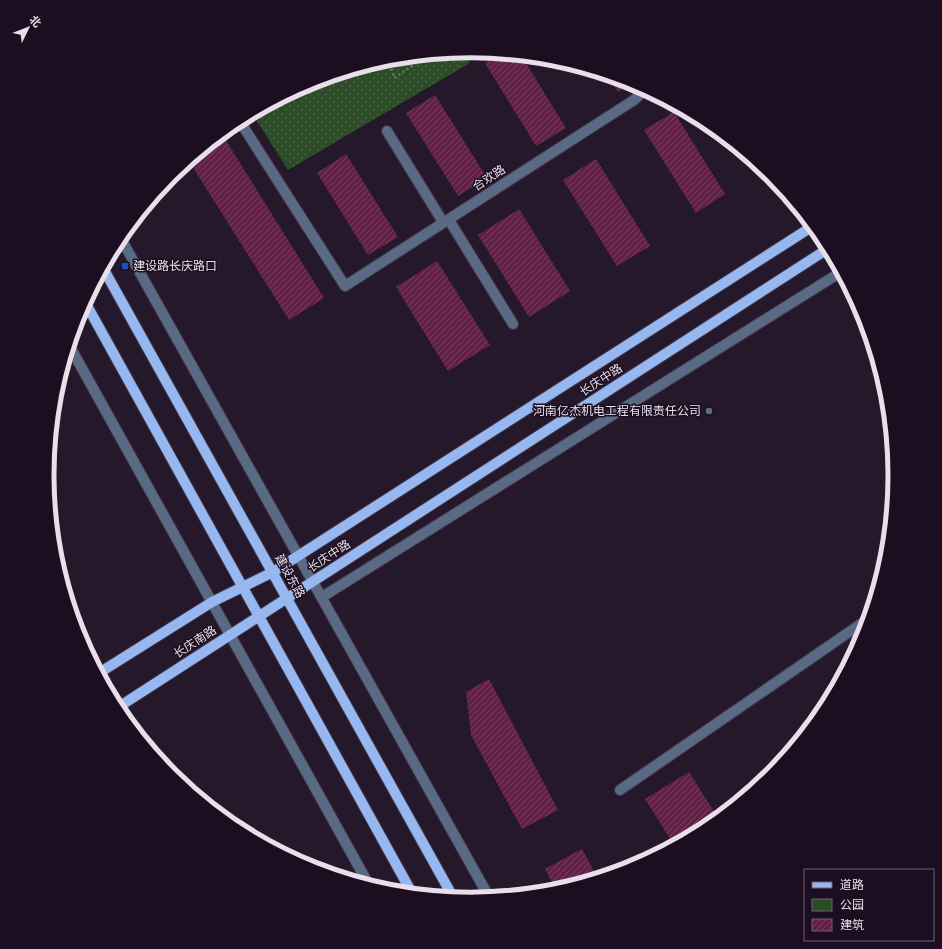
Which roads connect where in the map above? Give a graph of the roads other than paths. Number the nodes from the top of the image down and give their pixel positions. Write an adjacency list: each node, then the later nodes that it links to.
1 (641, 94): 4 (street, 合欢路)
2 (243, 125): 4 (street, 合欢路)
3 (387, 131): 4 (street)
4 (446, 221): 11 (street)
5 (808, 229): 13 (main road, 长庆中路)
6 (124, 244): 13 (street)
7 (823, 251): 15 (main road, 长庆中路)
8 (106, 273): 14 (main road, 建设东路)
9 (837, 275): 17 (street)
10 (88, 310): 16 (main road)
11 (513, 324)
12 (73, 351): 19 (street)
13 (298, 556): 14 (main road, 长庆中路); 15 (street)
14 (273, 572): 16 (main road, 长庆南路); 18 (main road, 建设东路)
15 (313, 582): 17 (street); 18 (main road, 长庆中路)
16 (243, 587): 19 (main road, 长庆南路); 20 (main road)
17 (322, 597): 29 (street)
18 (287, 598): 20 (main road, 长庆南路); 28 (main road, 建设东路)
19 (212, 602): 22 (street); 23 (main road, 长庆南路)
20 (259, 616): 22 (main road, 长庆南路); 27 (main road)
21 (860, 625): 25 (street)
22 (230, 635): 24 (main road, 长庆南路); 26 (street)
23 (103, 670)
24 (123, 704)
25 (620, 790)
26 (365, 877)
27 (408, 886)
28 (450, 891)
29 (486, 891)

